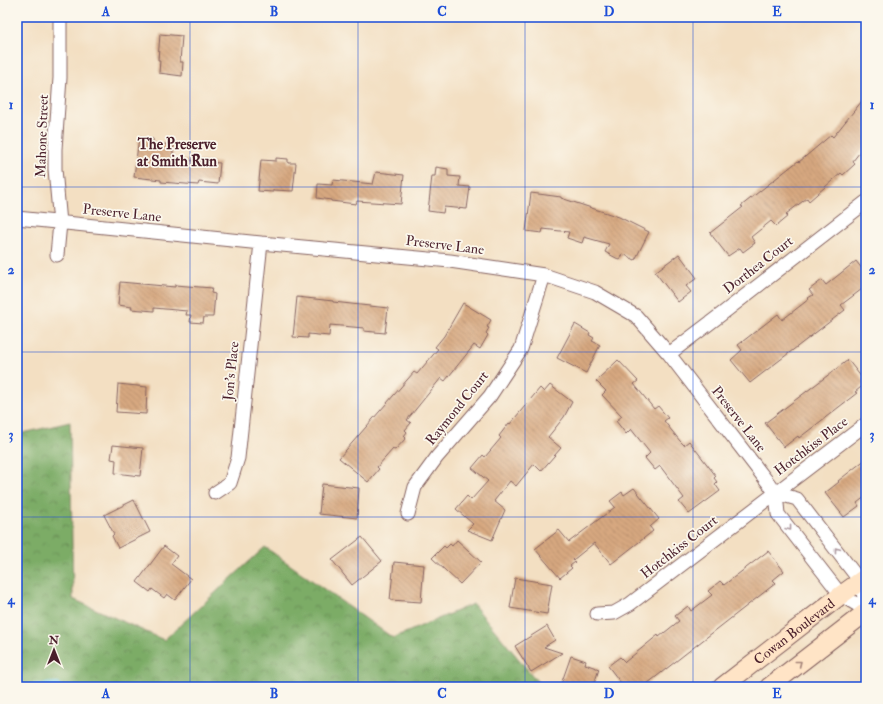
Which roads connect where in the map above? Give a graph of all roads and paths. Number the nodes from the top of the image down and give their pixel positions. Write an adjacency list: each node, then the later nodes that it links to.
1 (60, 17): 4 (street, Mahone Street)
2 (866, 202): 8 (street, Dorthea Court)
3 (17, 218): 4 (street, Preserve Lane)
4 (60, 223): 5 (street, Preserve Lane); 6 (street, Mahone Street)
5 (261, 243): 7 (street, Preserve Lane); 10 (street, Jon's Place)
6 (57, 255)
7 (544, 275): 8 (street, Preserve Lane); 12 (street, Raymond Court)
8 (669, 354): 11 (street, Preserve Lane)
9 (866, 424): 11 (street, Hotchkiss Place)
10 (215, 493)
11 (776, 493): 13 (street, one-way to 11); 14 (street, one-way to 14); 17 (street, Hotchkiss Court)
12 (408, 514)
13 (863, 579): 14 (main road, Cowan Boulevard); 15 (street)
14 (841, 595): 16 (street); 18 (main road, Cowan Boulevard)
15 (866, 605)
16 (866, 611): 19 (main road, Cowan Boulevard, one-way to 16)
17 (596, 614)
18 (722, 687)
19 (769, 687)

